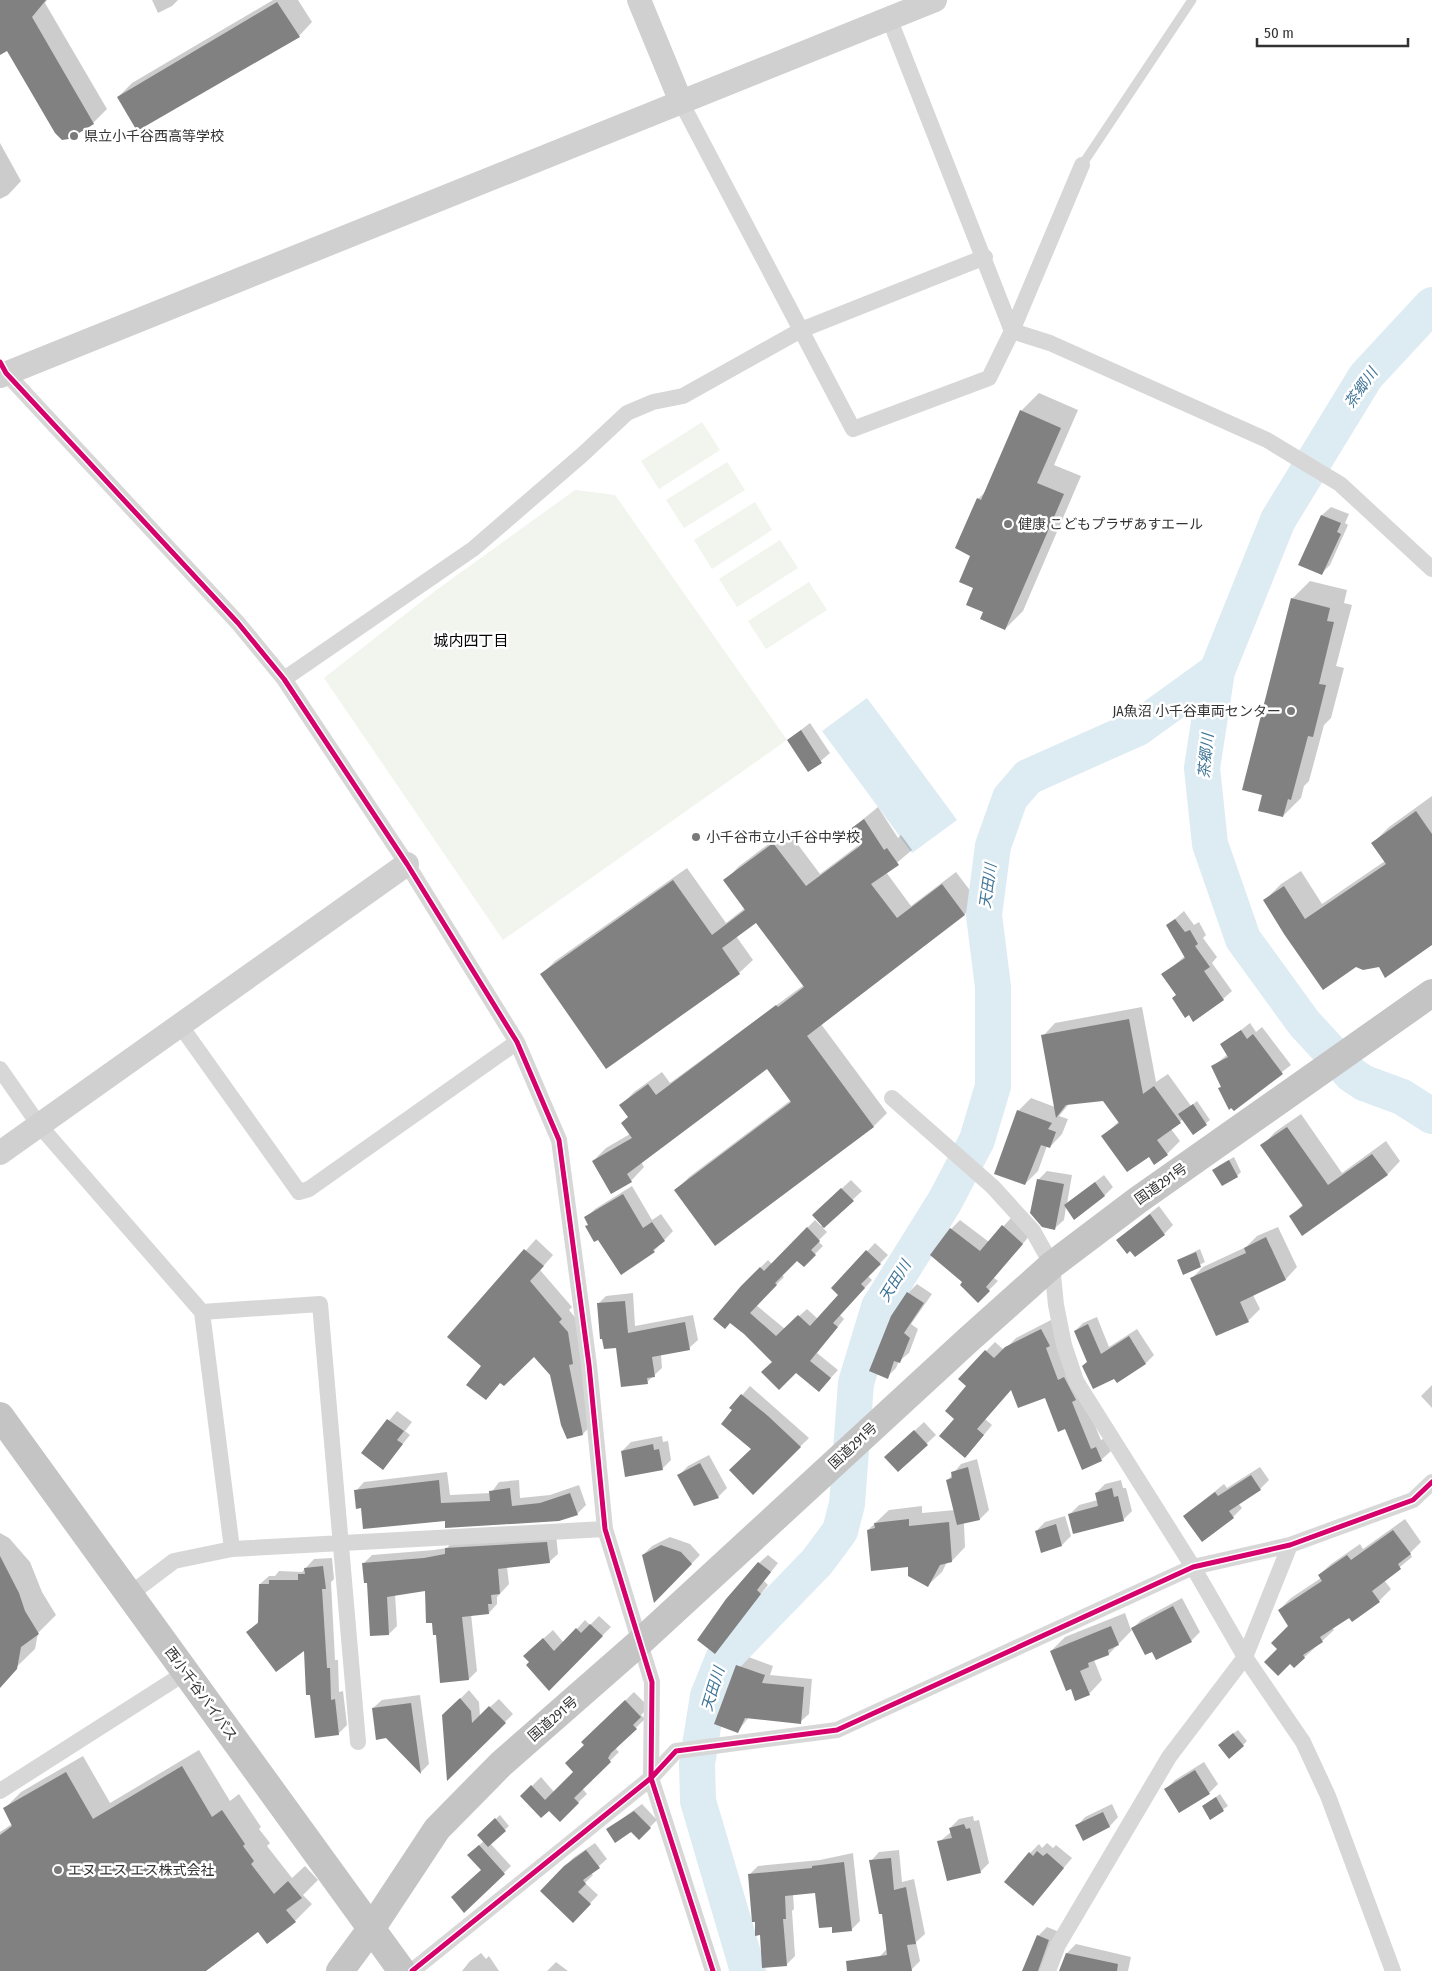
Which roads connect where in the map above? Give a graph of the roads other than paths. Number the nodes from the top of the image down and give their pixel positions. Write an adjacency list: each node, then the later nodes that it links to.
1 (639, 0): 5 (street)
2 (935, 0): 4 (street)
3 (1192, 0): 6 (lane)
4 (887, 19): 5 (street); 7 (street)
5 (682, 102): 8 (street); 10 (street)
6 (1082, 165): 9 (street)
7 (984, 258): 8 (street); 9 (street)
8 (801, 330): 9 (street); 12 (street)
9 (1012, 330): 11 (street)
10 (2, 371): 12 (street)
11 (1432, 569)
12 (284, 679): 13 (street)
13 (407, 864): 15 (street); 16 (street)
14 (1432, 993): 21 (highway, 国道291号)
15 (180, 1026): 16 (street); 19 (street)
16 (517, 1042): 25 (street)
17 (0, 1069): 19 (street)
18 (892, 1098): 21 (street)
19 (39, 1125): 20 (street); 22 (street)
20 (0, 1153)
21 (1052, 1265): 29 (street); 31 (highway, 国道291号)
22 (202, 1312): 26 (street); 28 (street)
23 (0, 1416): 30 (highway, 西小千谷バイパス)
24 (1432, 1482): 27 (street)
25 (605, 1529): 26 (street); 31 (street)
26 (341, 1543): 28 (street); 34 (street)
27 (1290, 1545): 29 (street); 32 (street)
28 (232, 1549): 30 (street)
29 (1192, 1567): 32 (street); 35 (street)
30 (129, 1595): 33 (highway, 西小千谷バイパス)
31 (639, 1643): 35 (street); 37 (highway, 国道291号)
32 (1245, 1657): 42 (street); 43 (street)
33 (185, 1673): 36 (street); 37 (highway, 西小千谷バイパス)
34 (358, 1742)
35 (651, 1778): 40 (street); 41 (street)
36 (0, 1791)
37 (371, 1929): 38 (highway, 国道291号); 39 (highway, 西小千谷バイパス)
38 (340, 1971)
39 (402, 1971)
40 (412, 1971)
41 (713, 1971)
42 (1048, 1971)
43 (1393, 1971)

